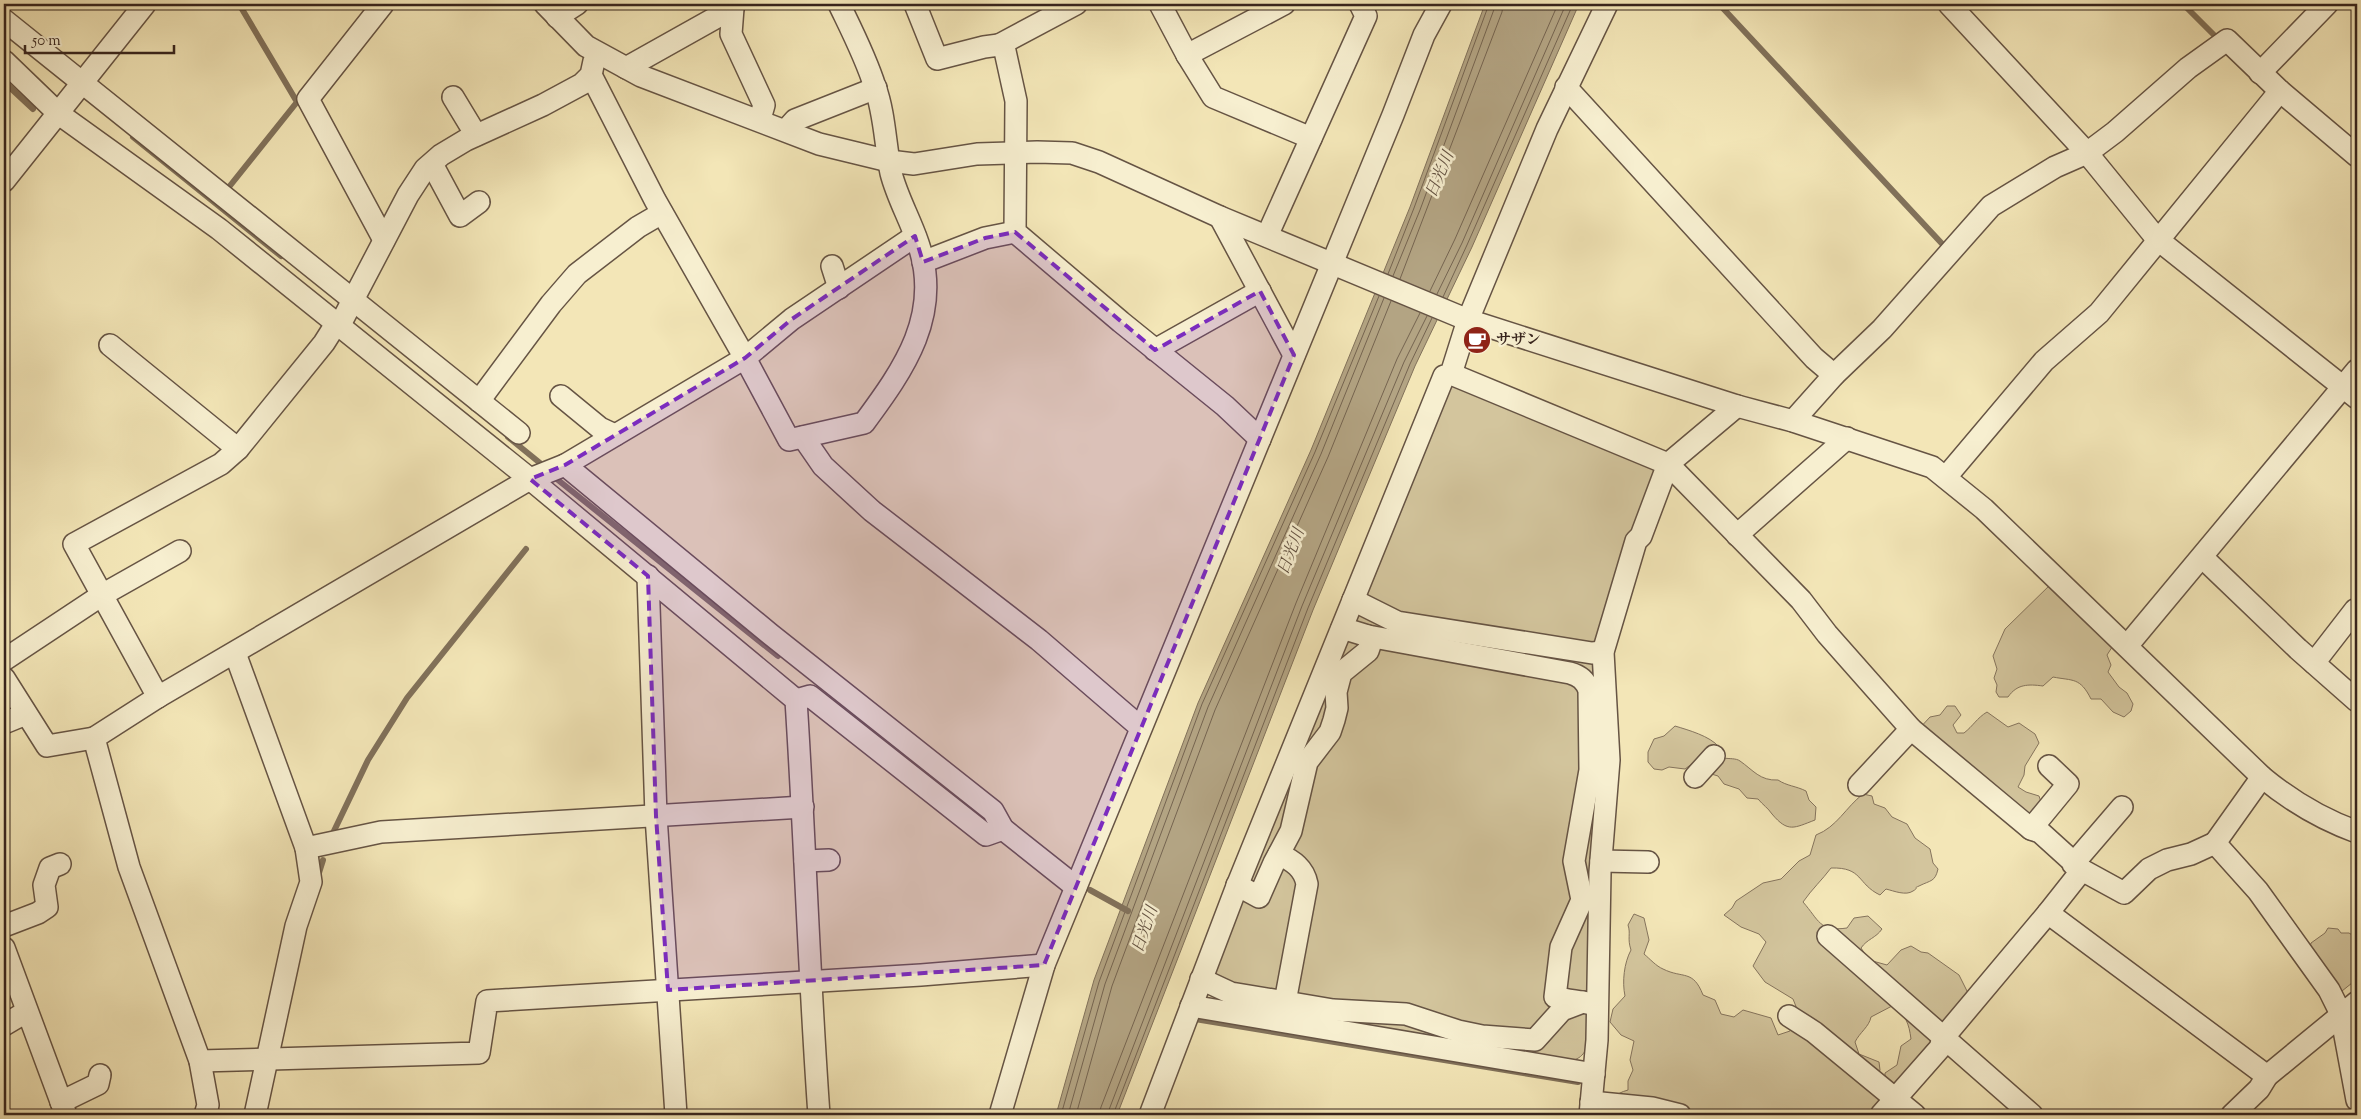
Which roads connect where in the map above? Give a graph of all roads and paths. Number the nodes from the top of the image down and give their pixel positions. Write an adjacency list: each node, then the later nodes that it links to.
1 (145, 4): 24 (street)
2 (383, 4): 47 (street)
3 (577, 4): 15 (street)
4 (838, 4): 26 (street)
5 (915, 4): 17 (street)
6 (1076, 4): 17 (street)
7 (1160, 4): 19 (street)
8 (1284, 4): 19 (street)
9 (1360, 4): 33 (street)
10 (1441, 4): 49 (street)
11 (1607, 4): 25 (street)
12 (1949, 4): 36 (street)
13 (2327, 4): 22 (street)
14 (736, 5): 21 (street); 30 (street)
15 (551, 10): 18 (street)
16 (4, 20): 24 (street)
17 (999, 46): 35 (street)
18 (596, 51): 21 (street); 23 (street)
19 (1187, 55): 33 (street)
20 (4, 61): 29 (street)
21 (626, 68): 30 (street)
22 (2260, 73): 27 (street); 36 (street)
23 (591, 75): 32 (street); 41 (street)
24 (82, 82): 29 (street); 53 (street)
25 (1566, 87): 54 (street); 61 (street)
26 (876, 88): 31 (street); 37 (street)
27 (2280, 90): 34 (street); 46 (street)
28 (453, 97): 32 (street)
29 (59, 114): 39 (street); 55 (street)
30 (760, 120): 31 (street)
31 (786, 130): 37 (street)
32 (476, 135): 38 (street)
33 (1311, 138): 45 (street)
34 (2355, 151)
35 (1016, 152): 37 (street); 42 (street); 43 (street)
36 (2087, 152): 46 (street); 61 (street)
37 (889, 161): 44 (street)
38 (432, 164): 40 (street); 47 (street)
39 (4, 180)
40 (480, 202)
41 (662, 213): 59 (street); 64 (street)
42 (1220, 217): 45 (street); 52 (street)
43 (1015, 232): 48 (street); 57 (street)
44 (915, 236): 48 (street); 51 (street)
45 (1267, 236): 49 (street)
46 (2157, 239): 62 (street); 75 (street)
47 (384, 240): 53 (street)
48 (923, 262): 69 (street)
49 (1331, 263): 54 (street); 58 (street)
50 (832, 266): 51 (street)
51 (839, 288): 59 (street)
52 (1260, 291): 57 (street); 58 (street)
53 (352, 300): 55 (street); 64 (street)
54 (1468, 320): 60 (street); 65 (street)
55 (336, 324): 72 (street); 76 (street)
56 (110, 345): 72 (street)
57 (1155, 350): 71 (street)
58 (1294, 355): 71 (street)
59 (745, 358): 68 (street); 69 (street)
60 (1452, 374): 73 (street); 82 (street)
61 (1834, 375): 66 (street)
62 (2353, 385): 79 (street)
63 (561, 396): 68 (street)
64 (479, 401): 67 (street)
65 (1737, 406): 66 (street); 73 (street)
66 (1793, 420): 70 (street)
67 (518, 433)
68 (615, 435): 74 (street)
69 (803, 437): 100 (street)
70 (1847, 438): 75 (street); 77 (street)
71 (1260, 439): 100 (street)
72 (238, 449): 81 (street)
73 (1668, 464): 77 (street); 89 (street)
74 (565, 465): 76 (street); 111 (street)
75 (1946, 477): 87 (street)
76 (530, 479): 80 (street); 90 (street)
77 (1737, 535): 101 (street)
78 (180, 551): 81 (street)
79 (2202, 557): 87 (street); 92 (street)
80 (648, 576): 97 (street); 110 (street)
81 (102, 595): 91 (street); 95 (street)
82 (1353, 600): 84 (street); 86 (street)
83 (2355, 610): 92 (street)
84 (1342, 628): 85 (street); 123 (street)
85 (1368, 636): 86 (street); 116 (street)
86 (1480, 645): 88 (street); 93 (street)
87 (2127, 646): 106 (street)
88 (1574, 650): 89 (street); 93 (street)
89 (1603, 652): 119 (street)
90 (235, 654): 95 (street); 115 (street)
91 (4, 660)
92 (2314, 663): 96 (street)
93 (1570, 673): 134 (street)
94 (4, 678): 98 (street)
95 (158, 697): 102 (street)
96 (2357, 699)
97 (796, 700): 108 (street); 111 (street)
98 (26, 714): 99 (street); 102 (street)
99 (4, 723)
100 (1140, 727): 124 (street)
101 (1910, 729): 107 (street); 112 (street)
102 (94, 738): 143 (street)
103 (1714, 756): 105 (street)
104 (2049, 766): 112 (street)
105 (1695, 777)
106 (2262, 777): 113 (street); 114 (street)
107 (1859, 785)
108 (803, 807): 110 (street); 117 (street)
109 (2122, 807): 122 (street)
110 (656, 816): 115 (street); 132 (street)
111 (1002, 829): 124 (street)
112 (2031, 829): 122 (street)
113 (2357, 832)
114 (2215, 844): 122 (street); 136 (street)
115 (306, 848): 142 (street)
116 (1279, 854): 123 (street); 133 (street)
117 (805, 860): 118 (street); 131 (street)
118 (829, 860)
119 (1601, 861): 120 (street); 134 (street)
120 (1648, 862)
121 (60, 864): 126 (street)
122 (2077, 867): 125 (street)
123 (1237, 885): 130 (street)
124 (1076, 887): 129 (street)
125 (2048, 914): 141 (street); 147 (street)
126 (4, 926)
127 (1828, 936): 141 (street)
128 (4, 948): 137 (street)
129 (1044, 965): 131 (street); 157 (street)
130 (1201, 979): 133 (street); 135 (street)
131 (809, 981): 132 (street); 156 (street)
132 (668, 990): 142 (street); 155 (street)
133 (1285, 1002): 139 (street)
134 (1591, 1003): 139 (street); 145 (street)
135 (1191, 1006): 139 (street); 158 (street)
136 (2349, 1008): 144 (street); 147 (street)
137 (26, 1012): 140 (street); 151 (street)
138 (1789, 1016): 148 (street)
139 (1311, 1017): 145 (street)
140 (4, 1024)
141 (1943, 1038): 148 (street); 162 (street)
142 (266, 1058): 143 (street); 154 (street)
143 (200, 1061): 153 (street)
144 (2355, 1062): 149 (street)
145 (1594, 1074): 152 (street)
146 (100, 1075): 151 (street)
147 (2267, 1076): 163 (street)
148 (1895, 1099): 160 (street); 161 (street)
149 (2357, 1100)
150 (2357, 1106): 164 (street)
151 (64, 1109)
152 (1591, 1109): 159 (street)
153 (205, 1115)
154 (255, 1115)
155 (676, 1115)
156 (819, 1115)
157 (1000, 1115)
158 (1150, 1115)
159 (1680, 1115)
160 (1881, 1115)
161 (1915, 1115)
162 (2032, 1115)
163 (2232, 1115)
164 (2348, 1115)

